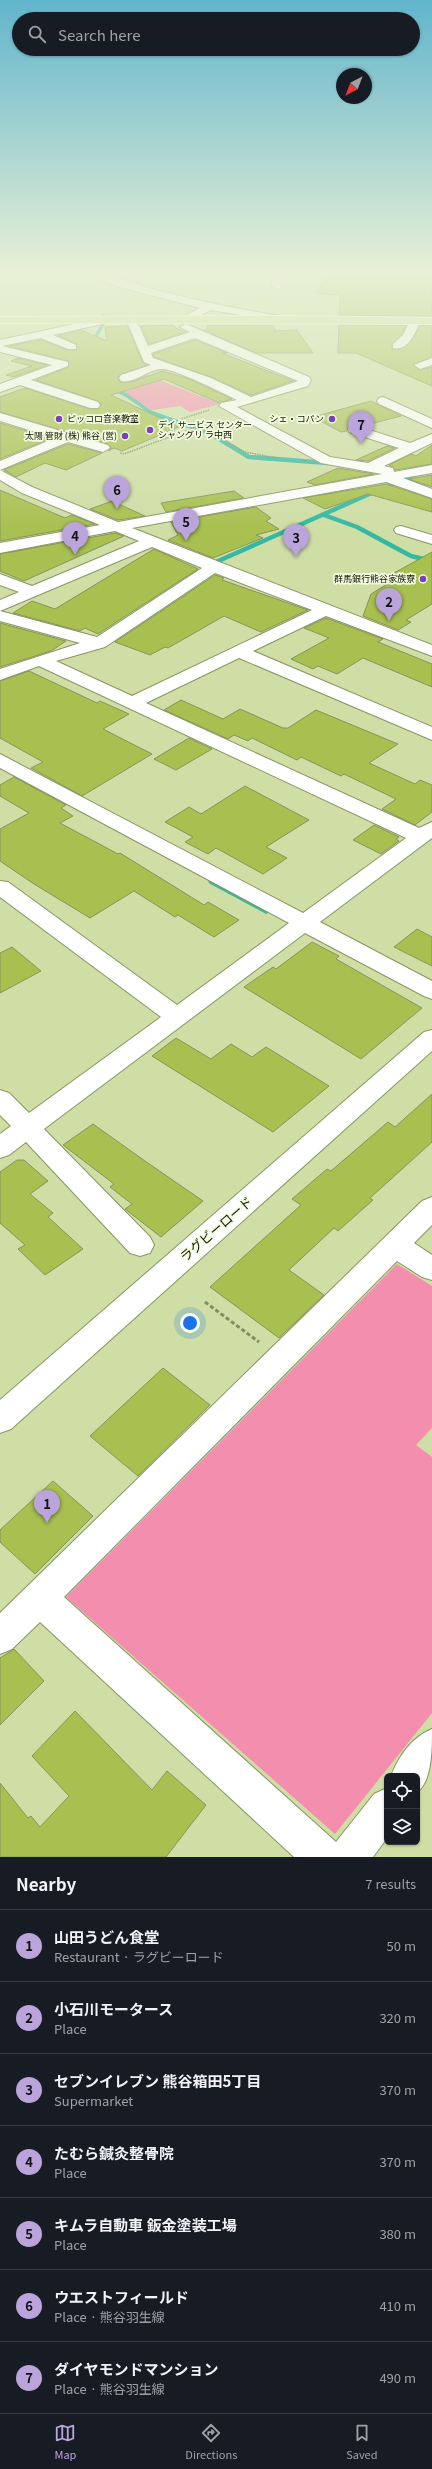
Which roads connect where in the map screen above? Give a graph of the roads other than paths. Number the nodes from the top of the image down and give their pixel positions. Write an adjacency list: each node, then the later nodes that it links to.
1 (45, 360): 8 (street)
2 (148, 360): 5 (street)
3 (257, 360): 10 (street)
4 (432, 361): 6 (street)
5 (163, 365): 7 (street); 10 (street)
6 (420, 365)
7 (125, 378)
8 (21, 381): 9 (street); 12 (street)
9 (0, 388)
10 (250, 401): 21 (street)
11 (382, 402): 14 (street)
12 (94, 405)
13 (0, 417): 16 (street)
14 (432, 424)
15 (354, 429): 19 (street)
16 (67, 437): 18 (street); 20 (street)
17 (432, 438): 19 (street)
18 (102, 448)
19 (411, 448): 21 (street)
20 (0, 466)
21 (369, 468): 24 (street)
22 (432, 468): 24 (street)
23 (0, 474): 28 (street)
24 (402, 474): 25 (street); 26 (street)
25 (384, 477): 27 (street); 28 (street)
26 (432, 482)
27 (432, 494)
28 (118, 526): 31 (street); 32 (street)
29 (401, 530): 30 (street)
30 (432, 540)
31 (152, 541): 33 (street); 35 (street)
32 (0, 548)
33 (214, 567): 37 (street); 39 (street)
34 (0, 579): 35 (street)
35 (32, 592): 36 (street)
36 (0, 606)
37 (325, 610): 40 (street); 41 (street)
38 (0, 616): 39 (street)
39 (99, 643): 42 (street)
40 (238, 651): 44 (street); 45 (street)
41 (432, 651)
42 (40, 660): 43 (street); 44 (street)
43 (0, 675)
44 (131, 703): 47 (street)
45 (429, 729)
46 (1, 762): 49 (street)
47 (426, 833): 49 (street)
48 (0, 887): 51 (street)
49 (305, 924): 50 (street); 51 (street)
50 (432, 991)
51 (177, 1017): 54 (street)
52 (432, 1038): 60 (street, ラグビーロード)
53 (0, 1099): 54 (street)
54 (27, 1128): 55 (street); 57 (street)
55 (0, 1148)
56 (432, 1208): 58 (street)
57 (140, 1245)
58 (395, 1245): 59 (street); 61 (street)
59 (432, 1269)
60 (0, 1419)
61 (38, 1598): 62 (street); 66 (street)
62 (0, 1637)
63 (432, 1747): 64 (street)
64 (412, 1773)
65 (385, 1809): 67 (street)
66 (323, 1857)
67 (349, 1857)

